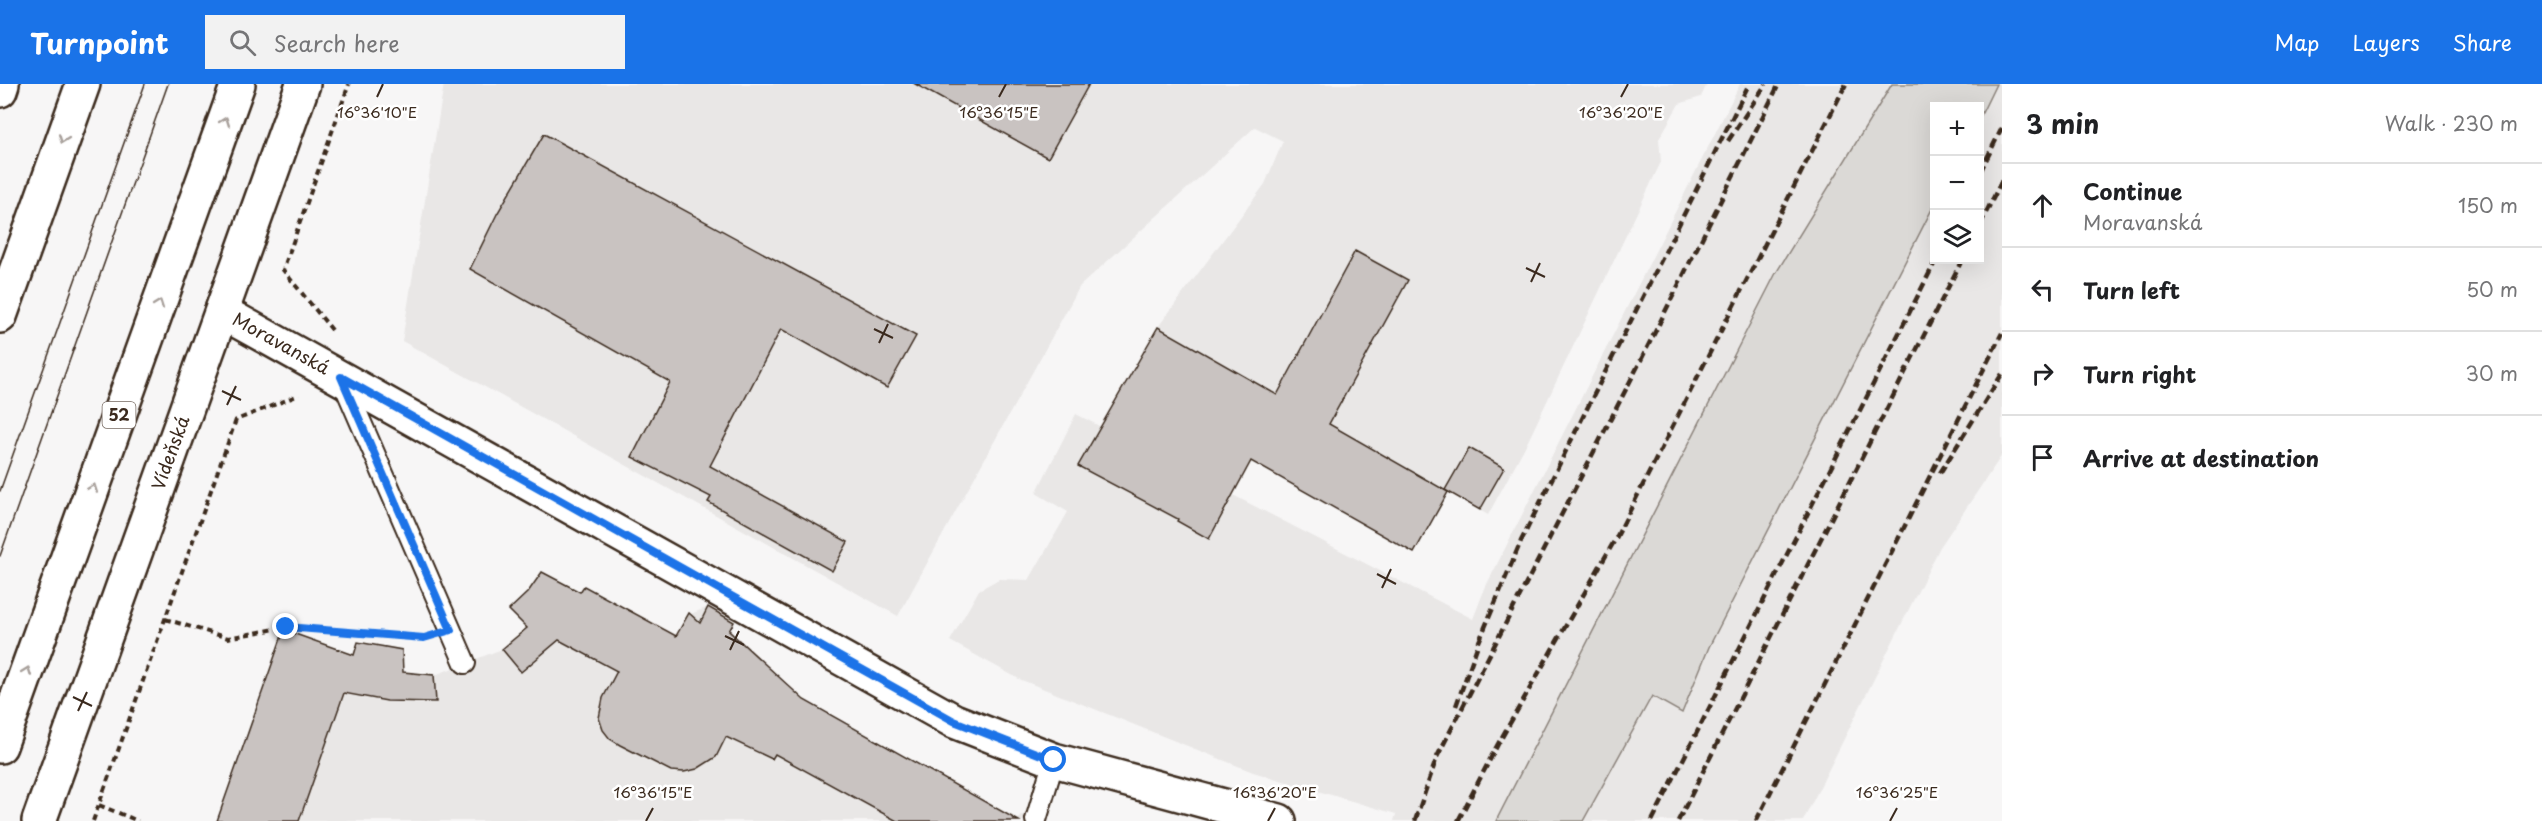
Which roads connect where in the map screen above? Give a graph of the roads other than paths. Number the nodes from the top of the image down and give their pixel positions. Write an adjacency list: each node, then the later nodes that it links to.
1 (2, 84): 5 (main road)
2 (82, 84): 7 (main road, one-way to 7)
3 (238, 84): 10 (main road, 52, one-way to 3)
4 (303, 84): 6 (main road, Vídeňská)
5 (0, 90)
6 (222, 312): 8 (main road, Moravanská); 13 (main road, Vídeňská)
7 (0, 316)
8 (341, 377): 9 (lane); 11 (main road, Moravanská)
9 (465, 663)
10 (0, 746)
11 (1054, 760): 12 (lane); 14 (main road, Moravanská)
12 (1036, 820)
13 (39, 821)
14 (1279, 821)

